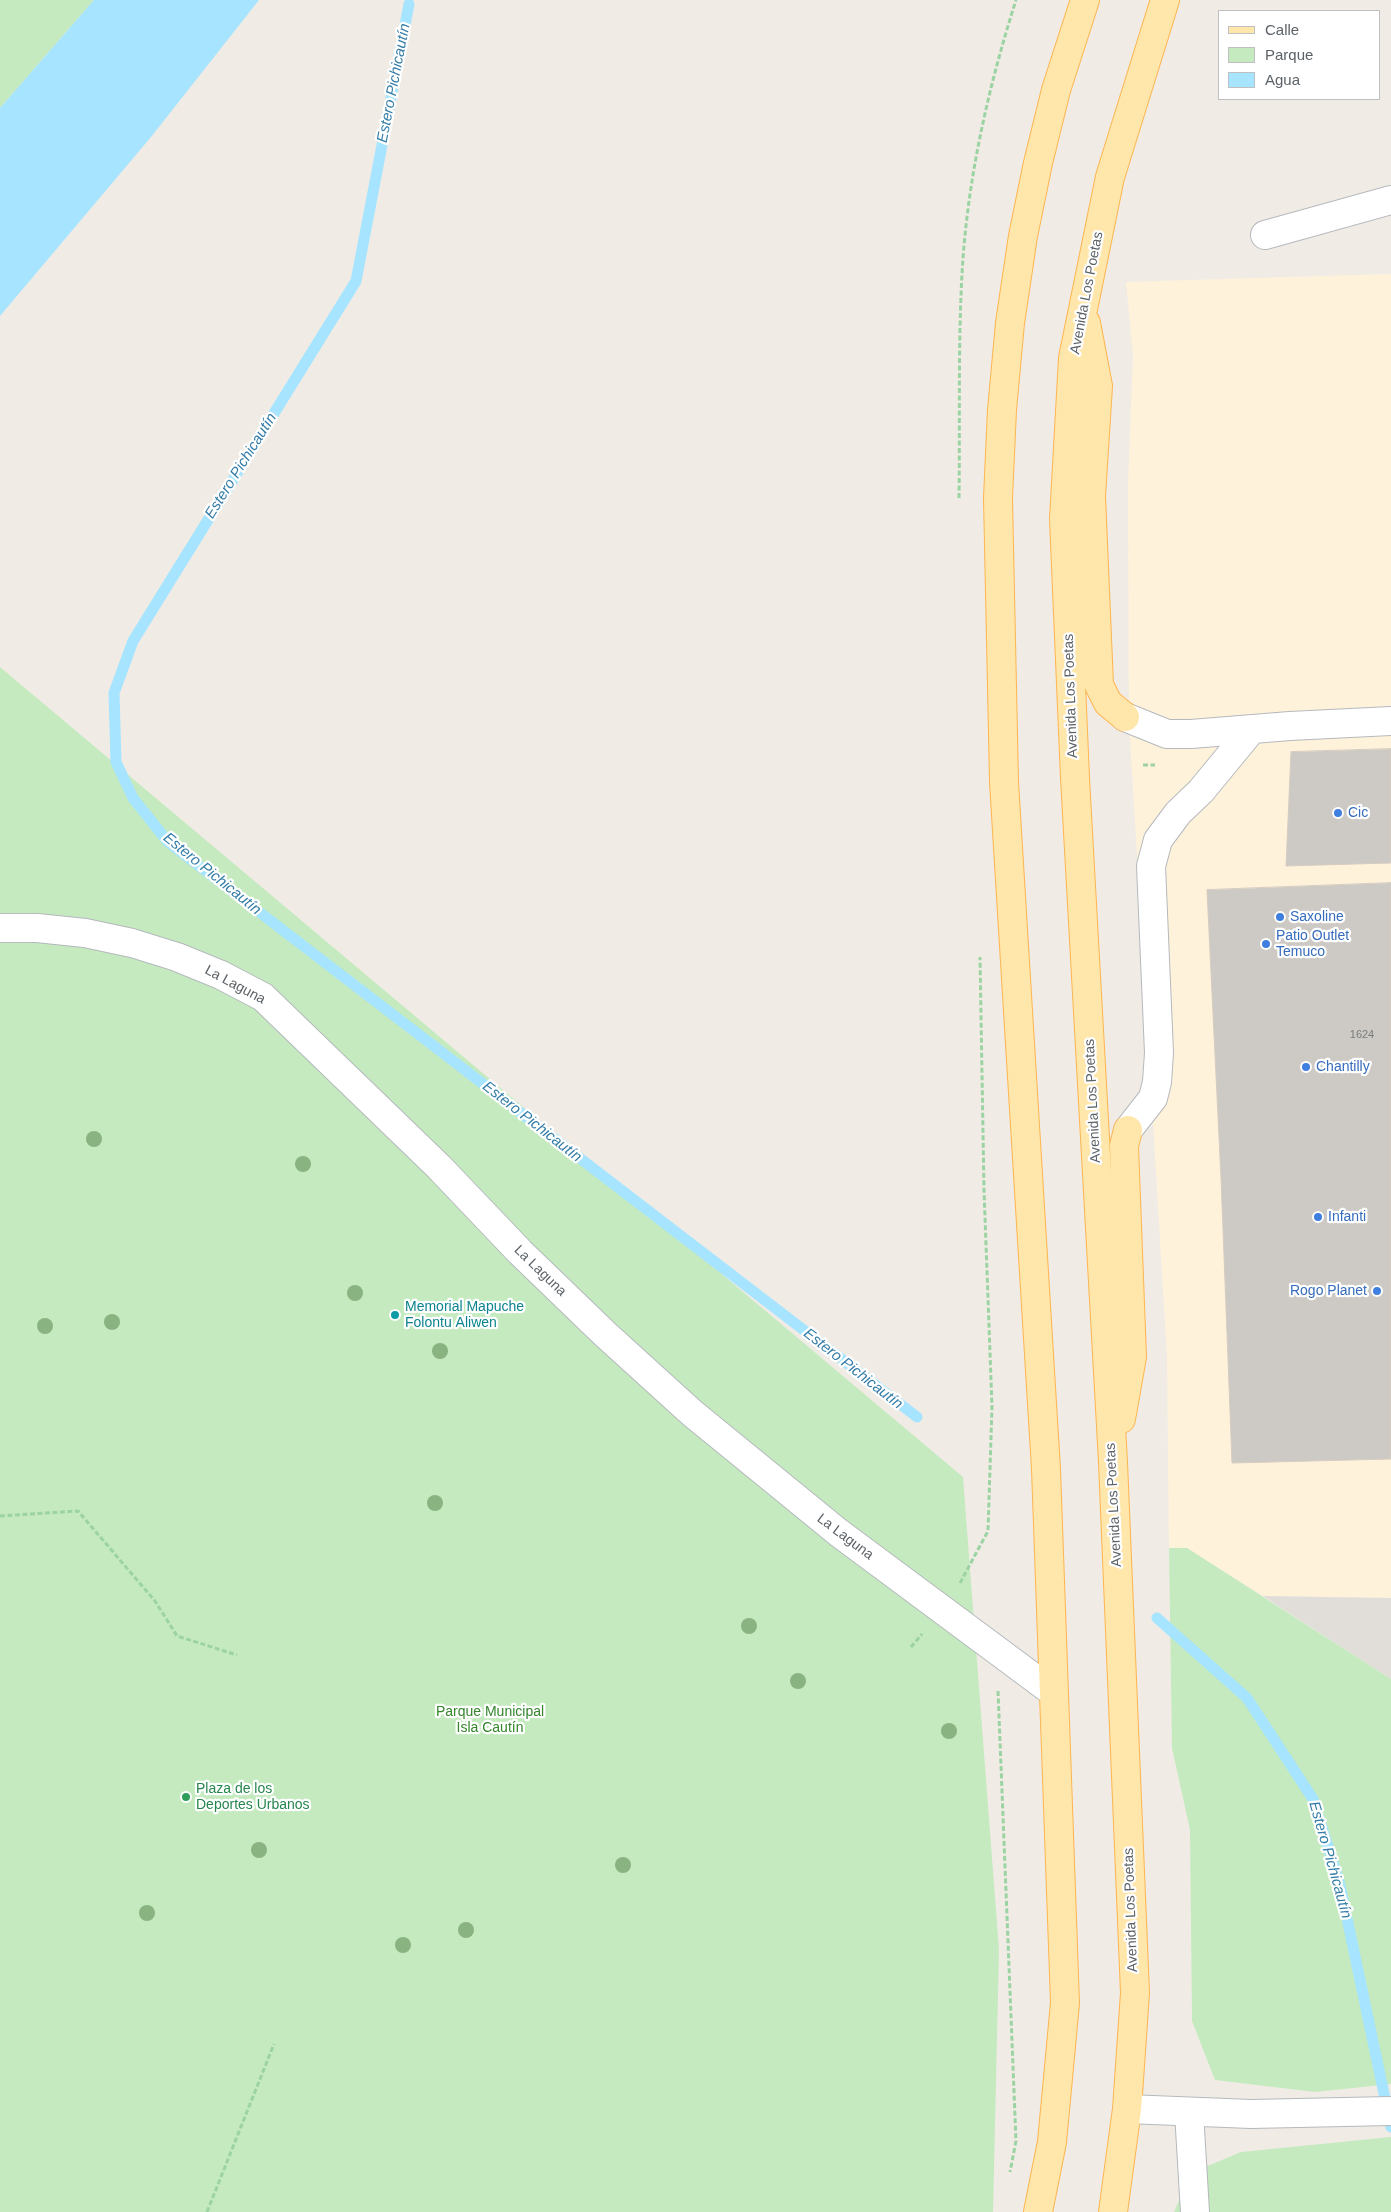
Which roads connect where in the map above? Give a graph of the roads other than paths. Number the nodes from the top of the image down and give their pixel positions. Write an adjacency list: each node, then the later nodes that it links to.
1 (1085, 0): 12 (main road)
2 (1165, 0): 5 (main road, Avenida Los Poetas)
3 (1391, 200): 4 (street)
4 (1265, 235)
5 (1084, 308): 6 (main road); 11 (main road, Avenida Los Poetas)
6 (1125, 717): 8 (street)
7 (1391, 721): 8 (street)
8 (1252, 729): 10 (street)
9 (0, 928): 12 (street, La Laguna)
10 (1128, 1130): 11 (main road)
11 (1112, 1462): 13 (main road, Avenida Los Poetas)
12 (1053, 1692): 16 (main road)
13 (1127, 2109): 15 (street); 17 (main road, Avenida Los Poetas)
14 (1391, 2111): 15 (street)
15 (1189, 2112): 18 (street)
16 (1038, 2212)
17 (1113, 2212)
18 (1195, 2212)

